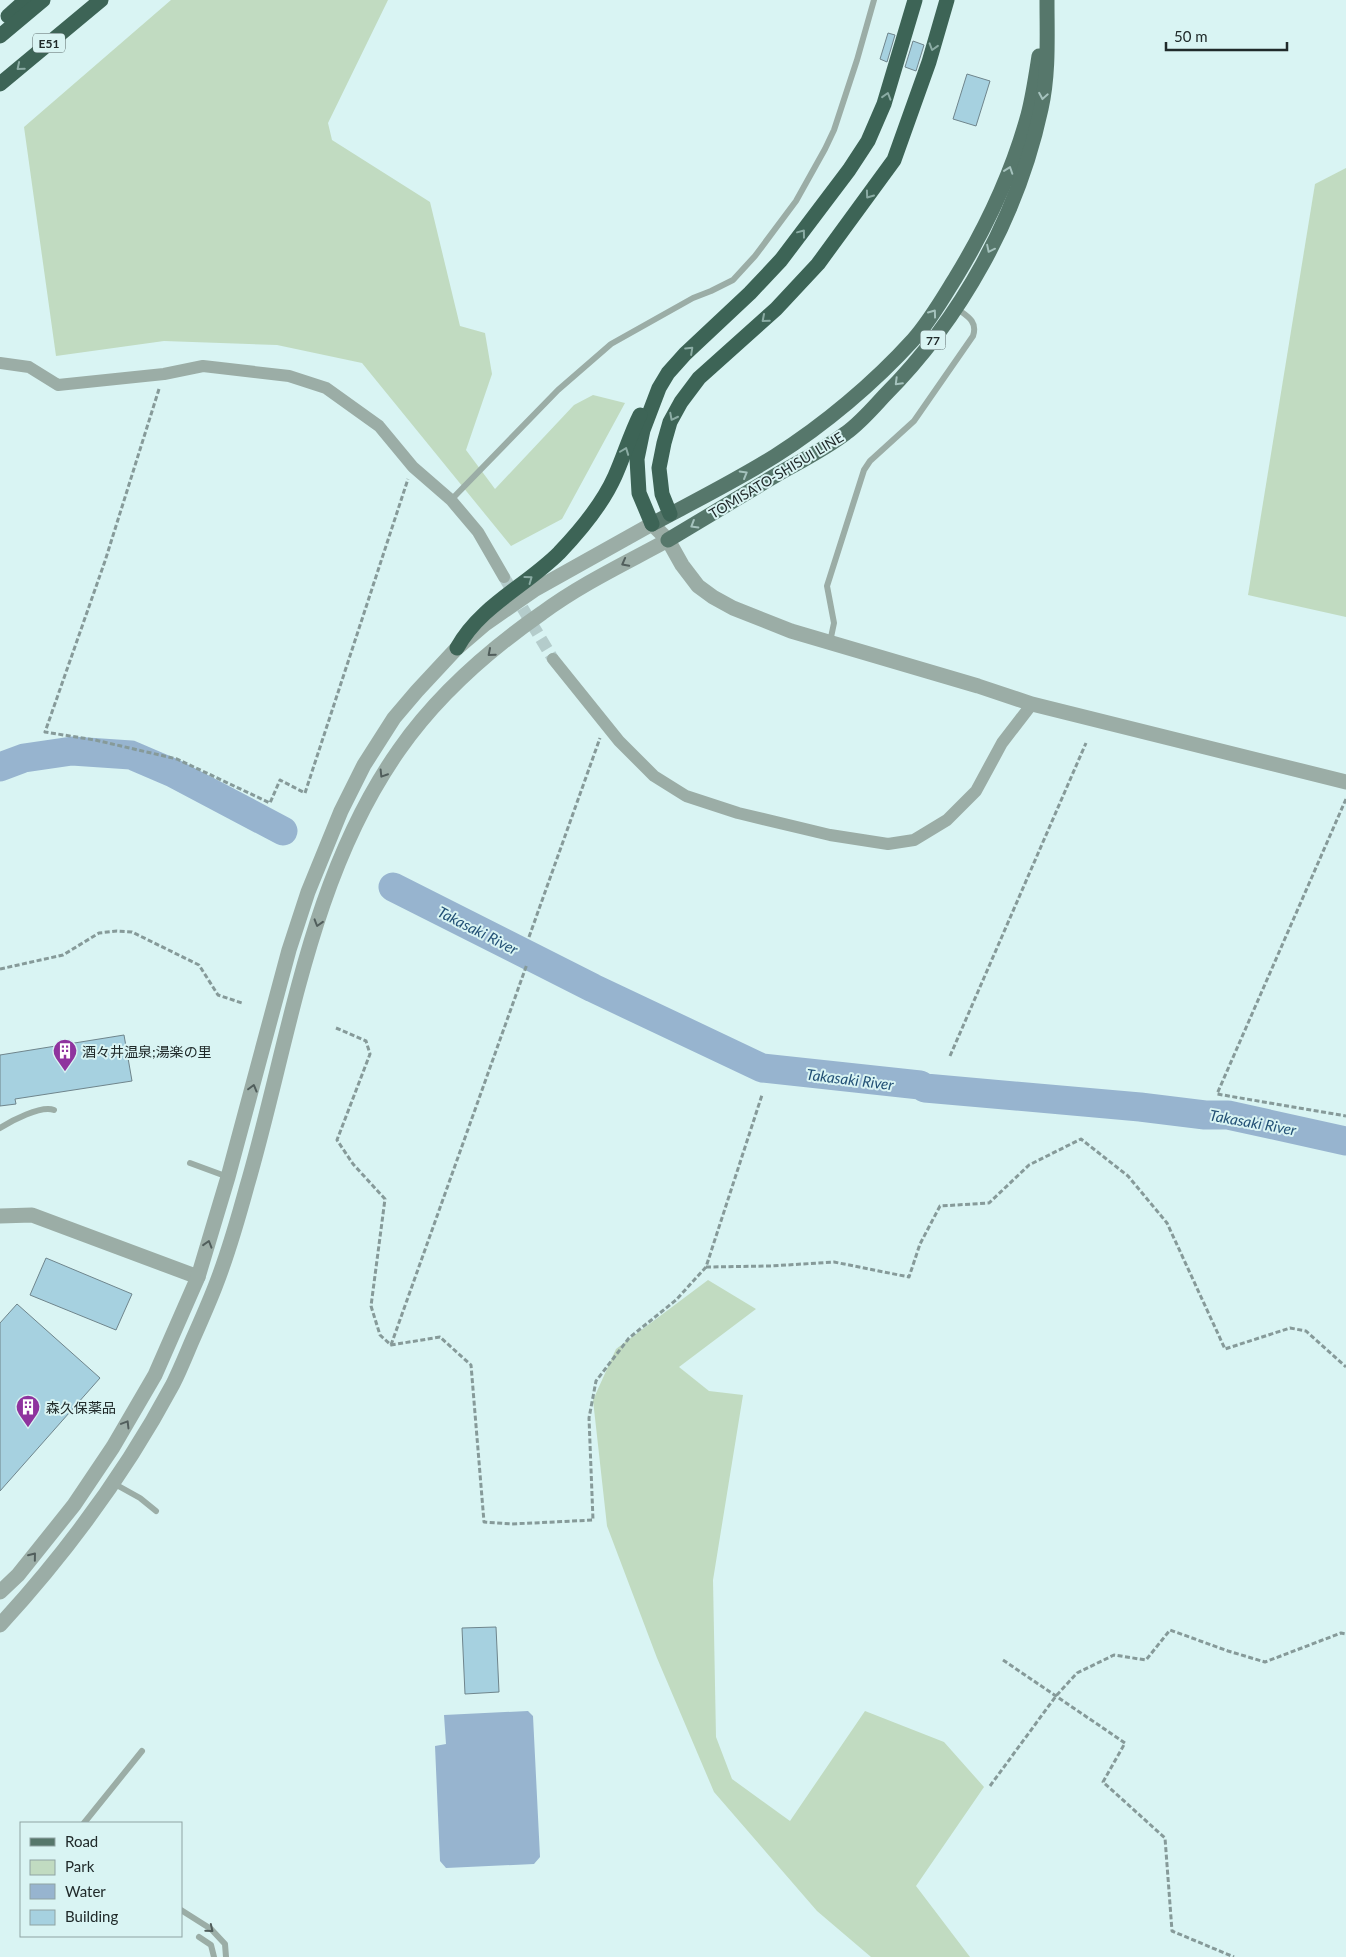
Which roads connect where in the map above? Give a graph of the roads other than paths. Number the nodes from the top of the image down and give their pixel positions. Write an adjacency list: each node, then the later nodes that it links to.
1 (26, 0): 8 (highway)
2 (43, 0): 10 (highway, E51)
3 (874, 0): 15 (lane)
4 (915, 0): 14 (highway, one-way to 4)
5 (947, 0): 16 (highway, one-way to 16)
6 (1048, 0): 9 (main road, TOMISATO-SHISUI LINE / 77)
7 (100, 1): 11 (highway, E51, one-way to 11)
8 (0, 24)
9 (1047, 30): 12 (main road, TOMISATO-SHISUI LINE / 77, one-way to 12); 16 (main road, TOMISATO-SHISUI LINE / 77, one-way to 9)
10 (0, 36)
11 (0, 84)
12 (956, 308): 18 (main road, TOMISATO-SHISUI LINE / 77, one-way to 18); 20 (lane)
13 (0, 363): 15 (street)
14 (659, 388): 17 (highway); 21 (highway, one-way to 14)
15 (451, 500): 19 (street)
16 (670, 514): 17 (main road, TOMISATO-SHISUI LINE / 77); 18 (street)
17 (652, 524): 18 (street); 21 (street)
18 (668, 540): 20 (street); 31 (street, one-way to 31)
19 (504, 577)
20 (830, 643): 23 (street)
21 (457, 648): 28 (street, one-way to 21)
22 (553, 659): 23 (street)
23 (1032, 704): 24 (street)
24 (1346, 782)
25 (54, 1110): 26 (lane)
26 (0, 1128)
27 (190, 1163): 28 (lane)
28 (228, 1177): 30 (street, one-way to 28)
29 (0, 1216): 30 (street)
30 (198, 1278): 33 (street, one-way to 30)
31 (114, 1483): 32 (lane); 34 (street)
32 (156, 1511)
33 (0, 1592)
34 (0, 1626)
35 (142, 1751): 36 (lane)
36 (85, 1822)
37 (182, 1911): 40 (lane, one-way to 40)
38 (199, 1937): 39 (lane)
39 (214, 1957)
40 (226, 1957)

